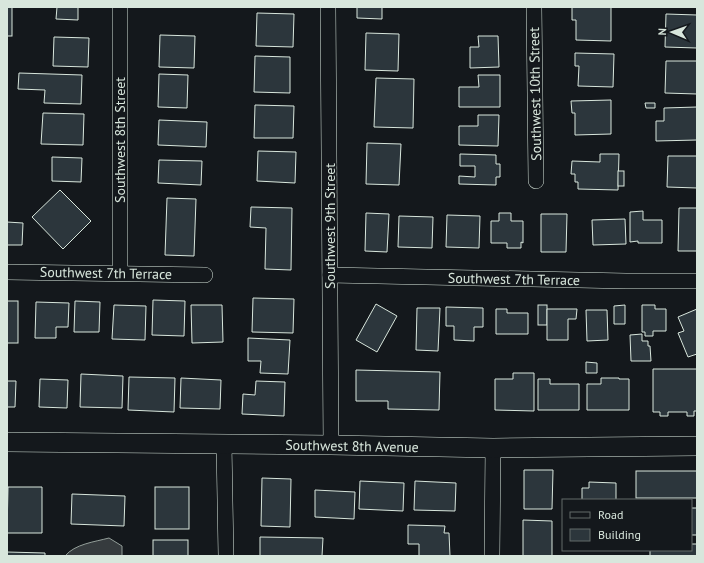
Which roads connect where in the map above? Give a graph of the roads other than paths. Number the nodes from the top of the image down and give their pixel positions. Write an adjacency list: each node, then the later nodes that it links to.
1 (120, 7): 6 (street, Southwest 8th Street)
2 (328, 7): 8 (street, Southwest 9th Street)
3 (534, 7): 4 (street, Southwest 10th Street)
4 (536, 181)
5 (7, 272): 6 (street, Southwest 7th Terrace)
6 (120, 273): 7 (street, Southwest 7th Terrace)
7 (205, 275)
8 (330, 275): 9 (street, Southwest 7th Terrace); 12 (street, Southwest 9th Street)
9 (697, 280)
10 (7, 442): 11 (street, Southwest 8th Avenue)
11 (224, 444): 12 (street, Southwest 8th Avenue); 15 (street)
12 (331, 445): 14 (street, Southwest 8th Avenue)
13 (697, 446): 14 (street, Southwest 8th Avenue)
14 (493, 448): 16 (street)
15 (226, 556)
16 (492, 556)

